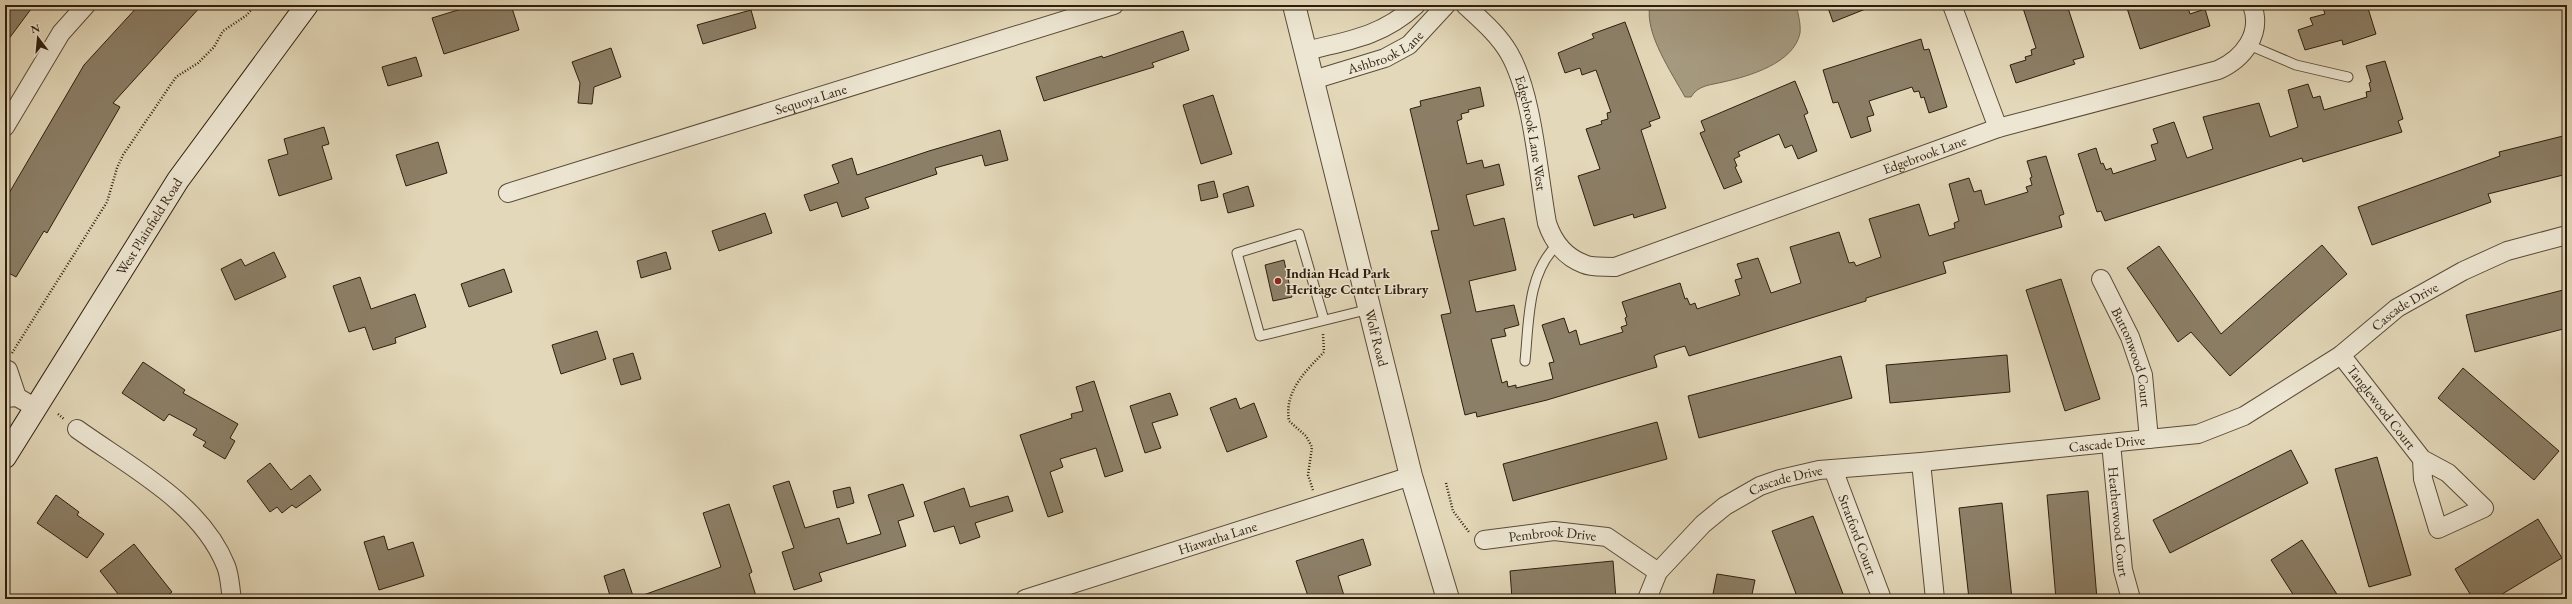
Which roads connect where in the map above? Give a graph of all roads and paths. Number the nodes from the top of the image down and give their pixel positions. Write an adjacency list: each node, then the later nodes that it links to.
1 (86, 5): 15 (street)
2 (255, 5): 26 (path)
3 (307, 5): 28 (street, West Plainfield Road)
4 (1114, 5): 17 (street, Sequoya Lane)
5 (1294, 5): 12 (street, Wolf Road)
6 (1416, 5): 12 (street, Ashbrook Lane)
7 (1446, 5): 14 (street, Ashbrook Lane)
8 (1465, 5): 19 (street, Edgebrook Lane West)
9 (1952, 5): 16 (street)
10 (2252, 5): 11 (street)
11 (2251, 39): 13 (lane); 16 (street, Edgebrook Lane)
12 (1305, 51): 14 (street, Wolf Road)
13 (2348, 77)
14 (1312, 80): 22 (street, Wolf Road)
15 (5, 127)
16 (1998, 128): 20 (street, Edgebrook Lane)
17 (508, 192)
18 (2567, 236): 24 (street, Cascade Drive)
19 (1557, 245): 20 (street, Edgebrook Lane West); 25 (lane)
20 (1584, 265)
21 (2100, 279): 30 (street, Buttonwood Court)
22 (1370, 309): 23 (lane); 36 (street, Wolf Road)
23 (1324, 320): 23 (lane); 38 (path)
24 (2341, 355): 30 (street, Cascade Drive); 33 (street, Tanglewood Court)
25 (1525, 361)
26 (7, 363): 27 (street)
27 (11, 397): 28 (street)
28 (36, 408): 32 (street, West Plainfield Road)
29 (78, 429): 41 (street)
30 (2149, 439): 31 (street, Cascade Drive)
31 (2111, 443): 34 (street, Cascade Drive); 47 (street, Heatherwood Court)
32 (5, 457)
33 (2422, 459)
34 (1920, 462): 35 (street, Cascade Drive); 46 (street)
35 (1833, 469): 40 (street, Cascade Drive); 45 (street, Stratford Court)
36 (1411, 476): 38 (street, Hiawatha Lane); 43 (street, Wolf Road)
37 (1446, 483): 39 (path)
38 (1318, 506): 42 (street, Hiawatha Lane)
39 (1484, 540): 40 (street, Pembrook Drive)
40 (1658, 572): 44 (street, Cascade Drive)
41 (232, 599)
42 (1025, 599)
43 (1448, 599)
44 (1647, 599)
45 (1882, 599)
46 (1934, 599)
47 (2131, 599)

